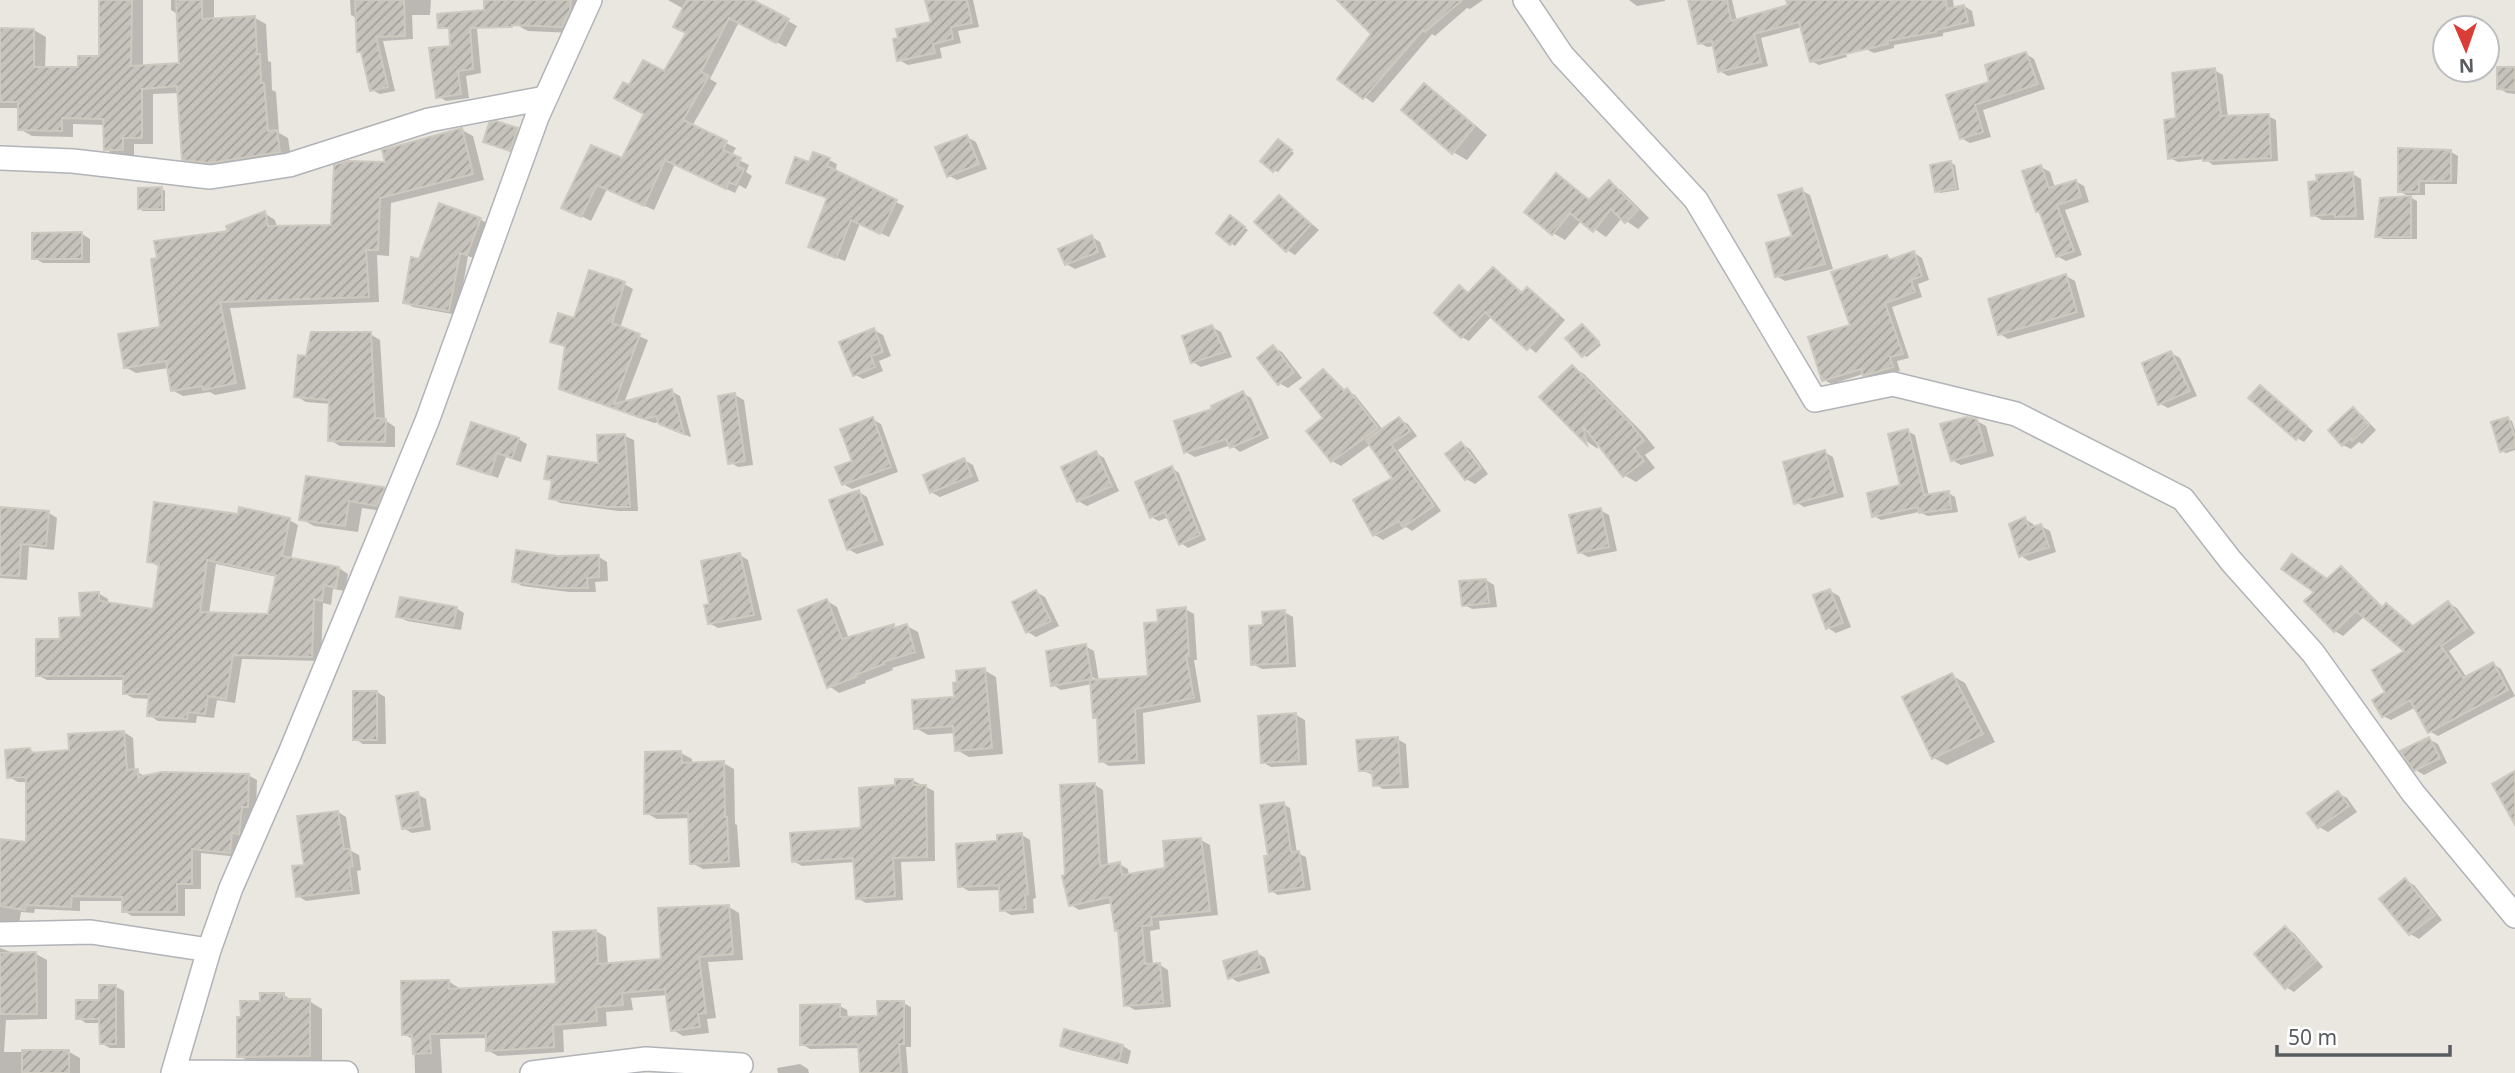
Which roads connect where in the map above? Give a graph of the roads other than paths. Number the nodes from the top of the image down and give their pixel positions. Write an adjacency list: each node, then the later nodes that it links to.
1 (590, 0): 3 (street)
2 (1525, 0): 5 (street)
3 (545, 98): 4 (street); 7 (street)
4 (0, 158)
5 (2515, 916)
6 (0, 934): 7 (street)
7 (209, 950): 9 (street)
8 (741, 1065): 12 (street)
9 (173, 1072): 10 (street)
10 (330, 1073): 11 (street)
11 (346, 1073)
12 (532, 1073)

